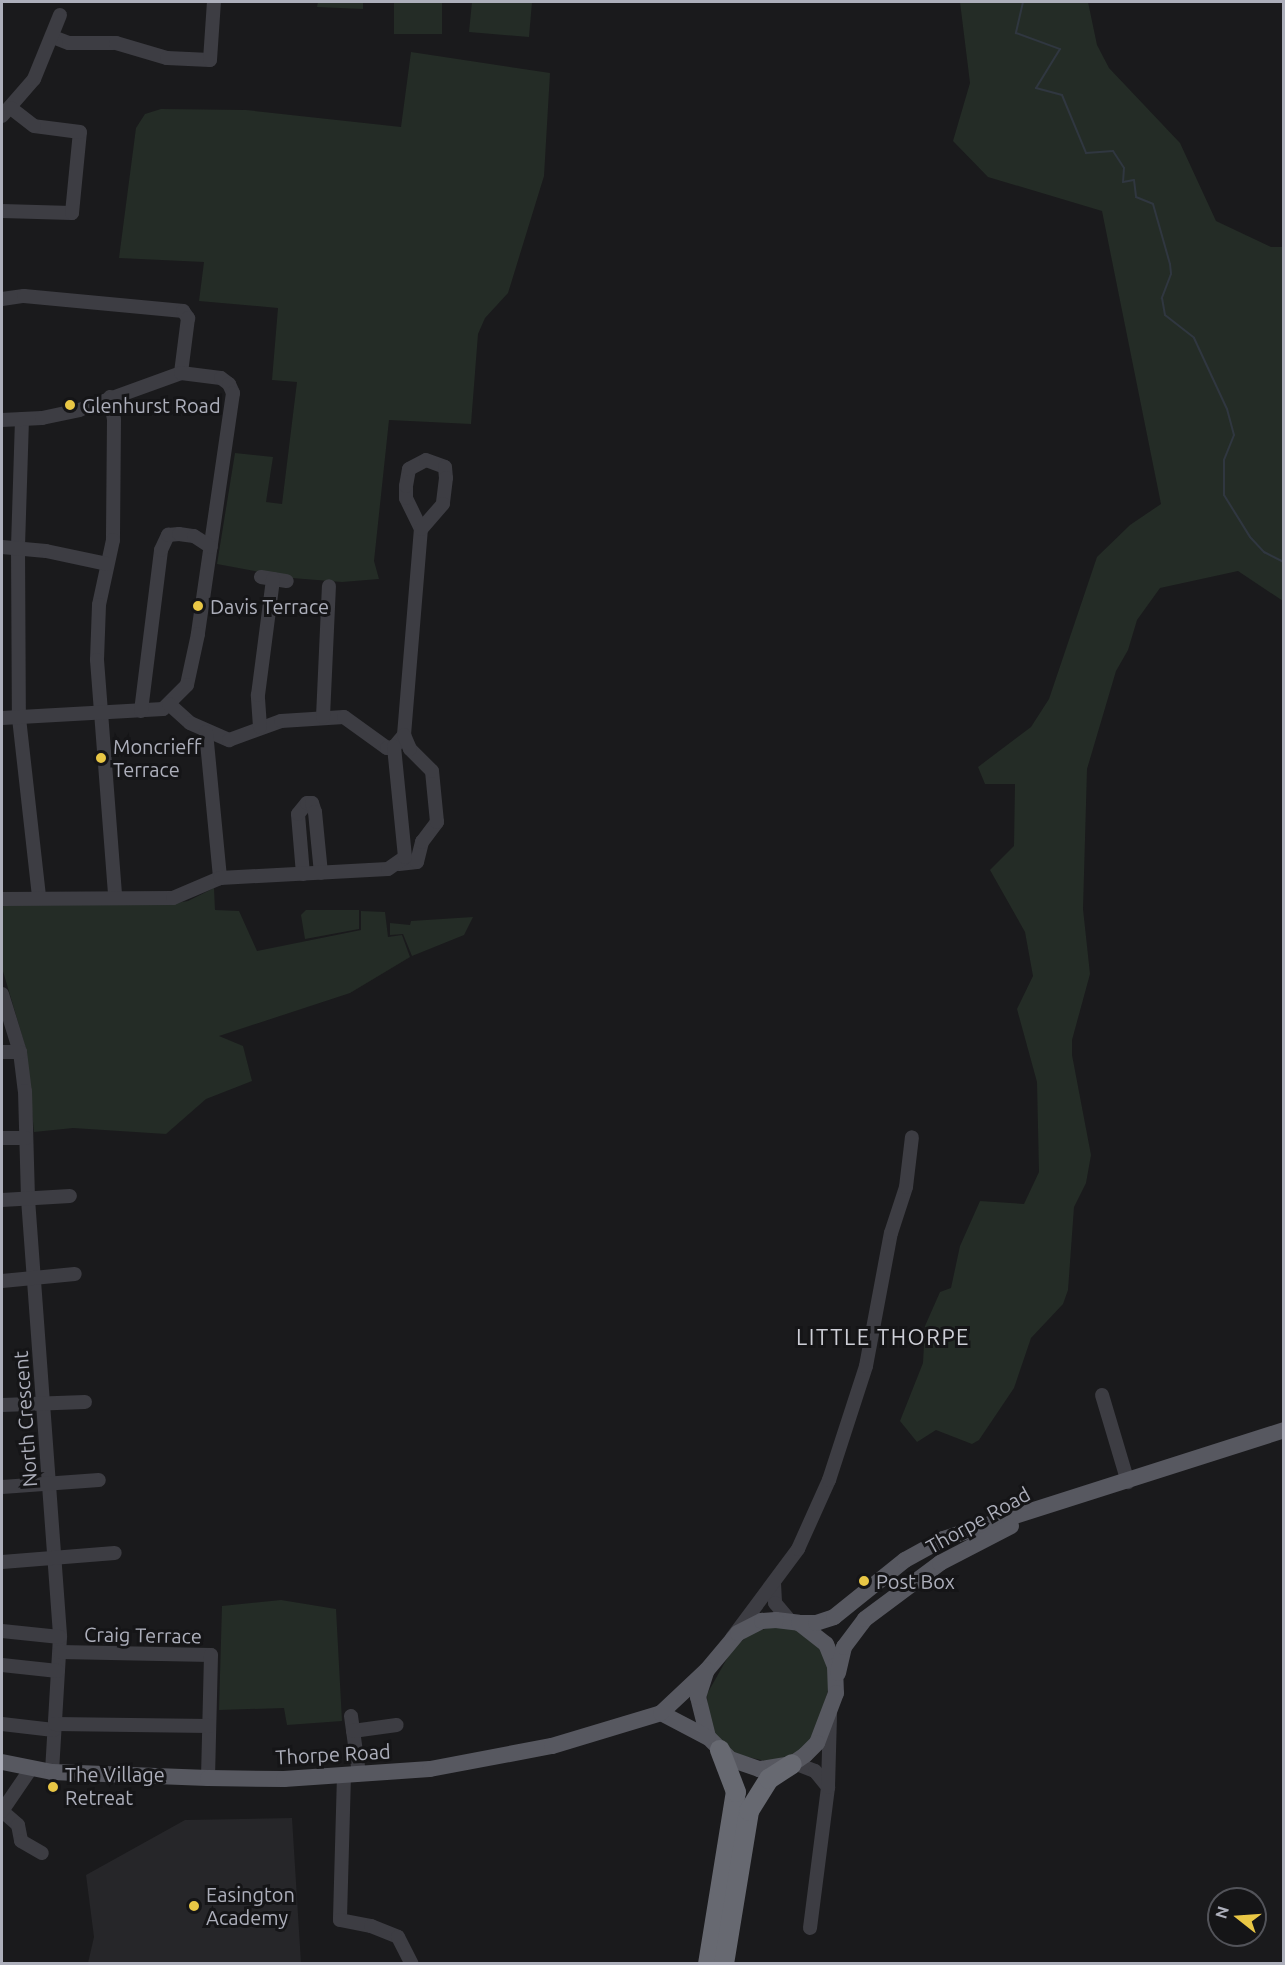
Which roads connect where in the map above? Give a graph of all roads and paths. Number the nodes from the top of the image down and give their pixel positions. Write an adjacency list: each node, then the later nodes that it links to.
1 (214, 2): 3 (street)
2 (60, 15): 3 (street)
3 (52, 37): 4 (street)
4 (6, 112): 5 (street)
5 (2, 211)
6 (2, 299): 7 (street)
7 (181, 374): 8 (street); 13 (street)
8 (110, 397): 9 (street); 15 (street)
9 (22, 419): 10 (street); 14 (street)
10 (2, 420)
11 (422, 529): 11 (street); 26 (street)
12 (2, 547): 14 (street)
13 (211, 547): 18 (street); 19 (street)
14 (18, 548): 15 (street); 23 (street)
15 (107, 564): 20 (street)
16 (274, 579): 24 (street)
17 (324, 595): 21 (street)
18 (170, 704): 19 (street); 25 (street)
19 (141, 711): 20 (street)
20 (101, 714): 23 (street); 33 (street)
21 (323, 717): 24 (street); 27 (street)
22 (2, 718): 23 (street)
23 (19, 718): 32 (street)
24 (260, 727): 25 (street)
25 (206, 732): 31 (street)
26 (404, 735): 27 (street); 28 (street)
27 (394, 747): 28 (street)
28 (399, 864): 29 (street)
29 (321, 873): 30 (street); 30 (street)
30 (303, 874): 31 (street)
31 (220, 878): 33 (street)
32 (39, 896): 33 (street); 34 (street)
33 (115, 896)
34 (2, 899)
35 (2, 994): 37 (street, North Crescent)
36 (2, 1052): 37 (street)
37 (20, 1052): 40 (street, North Crescent)
38 (912, 1137): 60 (street)
39 (2, 1138): 40 (street)
40 (26, 1138): 42 (street, North Crescent)
41 (70, 1196): 42 (street)
42 (28, 1199): 43 (street); 45 (street, North Crescent)
43 (2, 1200)
44 (75, 1274): 45 (street)
45 (34, 1279): 46 (street); 49 (street, North Crescent)
46 (2, 1281)
47 (1102, 1395): 53 (street)
48 (86, 1402): 49 (street)
49 (44, 1404): 50 (street); 54 (street, North Crescent)
50 (2, 1405)
51 (1284, 1430): 53 (main road, Thorpe Road)
52 (99, 1480): 54 (street)
53 (1128, 1482): 56 (main road, Thorpe Road)
54 (49, 1483): 55 (street); 58 (street, North Crescent)
55 (2, 1487)
56 (1048, 1506): 61 (main road, Thorpe Road); 69 (main road, Thorpe Road)
57 (115, 1554): 58 (street)
58 (54, 1558): 59 (street); 63 (street, North Crescent)
59 (2, 1562)
60 (774, 1583): 61 (street); 64 (street)
61 (795, 1622): 64 (main road); 69 (main road)
62 (2, 1631): 63 (street)
63 (60, 1637): 65 (street, North Crescent)
64 (729, 1642): 67 (main road)
65 (60, 1652): 68 (street, North Crescent); 75 (street, Craig Terrace)
66 (2, 1665): 68 (street)
67 (707, 1670): 70 (main road, Thorpe Road); 78 (main road)
68 (58, 1671): 76 (street, North Crescent)
69 (837, 1677): 71 (main road)
70 (661, 1713): 78 (main road); 83 (main road, Thorpe Road)
71 (830, 1714): 80 (main road); 85 (street)
72 (351, 1716): 77 (street)
73 (2, 1724): 76 (street)
74 (397, 1725): 77 (street)
75 (208, 1726): 76 (street); 84 (street, Craig Terrace)
76 (55, 1727): 82 (street, North Crescent)
77 (353, 1731): 83 (street)
78 (714, 1744): 80 (main road); 90 (highway)
79 (2, 1762): 81 (main road, Thorpe Road)
80 (793, 1764): 85 (street); 91 (highway)
81 (30, 1770): 82 (main road, Thorpe Road); 86 (street)
82 (52, 1772): 84 (main road, Thorpe Road)
83 (351, 1775): 84 (main road, Thorpe Road); 89 (street)
84 (208, 1778)
85 (828, 1787): 88 (street)
86 (2, 1811): 87 (street)
87 (42, 1853)
88 (810, 1928)
89 (412, 1964)
90 (708, 1964)
91 (723, 1964)

